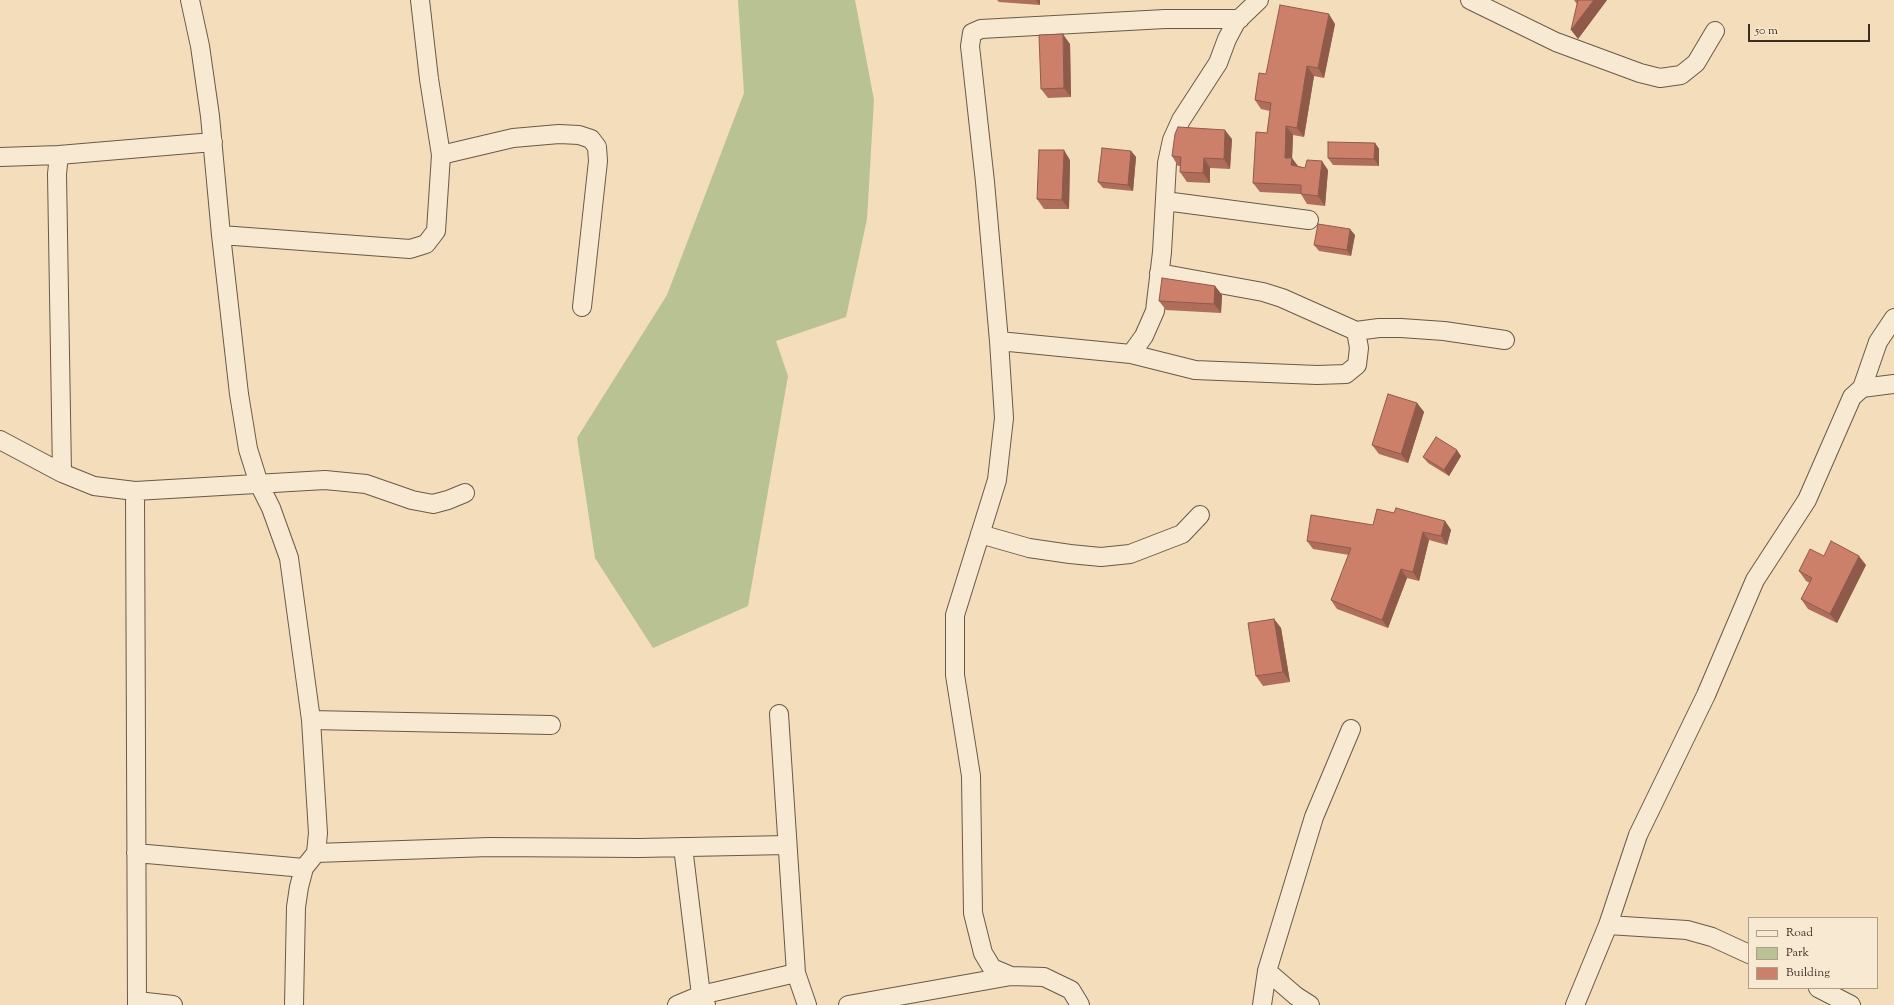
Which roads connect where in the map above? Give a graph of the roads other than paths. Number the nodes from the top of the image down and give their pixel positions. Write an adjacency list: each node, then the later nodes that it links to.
1 (190, 0): 7 (street)
2 (420, 0): 9 (street)
3 (1259, 0): 5 (street)
4 (1470, 0): 6 (street)
5 (1240, 19): 11 (street); 19 (street)
6 (1715, 31)
7 (213, 142): 8 (street); 13 (street)
8 (59, 155): 10 (street); 24 (street)
9 (441, 155): 13 (street); 15 (street)
10 (0, 157)
11 (1165, 201): 12 (street); 14 (street)
12 (1310, 220)
13 (221, 235): 25 (street)
14 (1159, 273): 17 (street); 20 (street)
15 (582, 307)
16 (1894, 318): 22 (street)
17 (1356, 331): 18 (street); 20 (street)
18 (1505, 340)
19 (999, 341): 20 (street); 29 (street)
20 (1131, 354)
21 (1894, 384): 22 (street)
22 (1862, 388): 39 (street)
23 (0, 440): 24 (street)
24 (62, 473): 26 (street)
25 (259, 484): 26 (street); 27 (street); 31 (street)
26 (135, 492): 36 (street)
27 (465, 493)
28 (1200, 516): 29 (street)
29 (980, 534): 43 (street)
30 (779, 714): 34 (street)
31 (311, 720): 32 (street); 37 (street)
32 (551, 725)
33 (1351, 729): 41 (street)
34 (787, 844): 35 (street); 42 (street)
35 (682, 847): 37 (street); 45 (street)
36 (136, 853): 38 (street); 46 (street)
37 (316, 853): 38 (street)
38 (304, 868): 48 (street)
39 (1608, 926): 40 (street); 55 (street)
40 (1748, 954)
41 (1267, 971): 53 (street); 54 (street)
42 (796, 973): 45 (street); 50 (street)
43 (1011, 976): 51 (street); 52 (street)
44 (1820, 989): 56 (street)
45 (703, 1000): 49 (street)
46 (137, 1003): 47 (street)
47 (173, 1005)
48 (294, 1005)
49 (677, 1005)
50 (807, 1005)
51 (848, 1005)
52 (1080, 1005)
53 (1262, 1005)
54 (1310, 1005)
55 (1575, 1005)
56 (1851, 1005)

